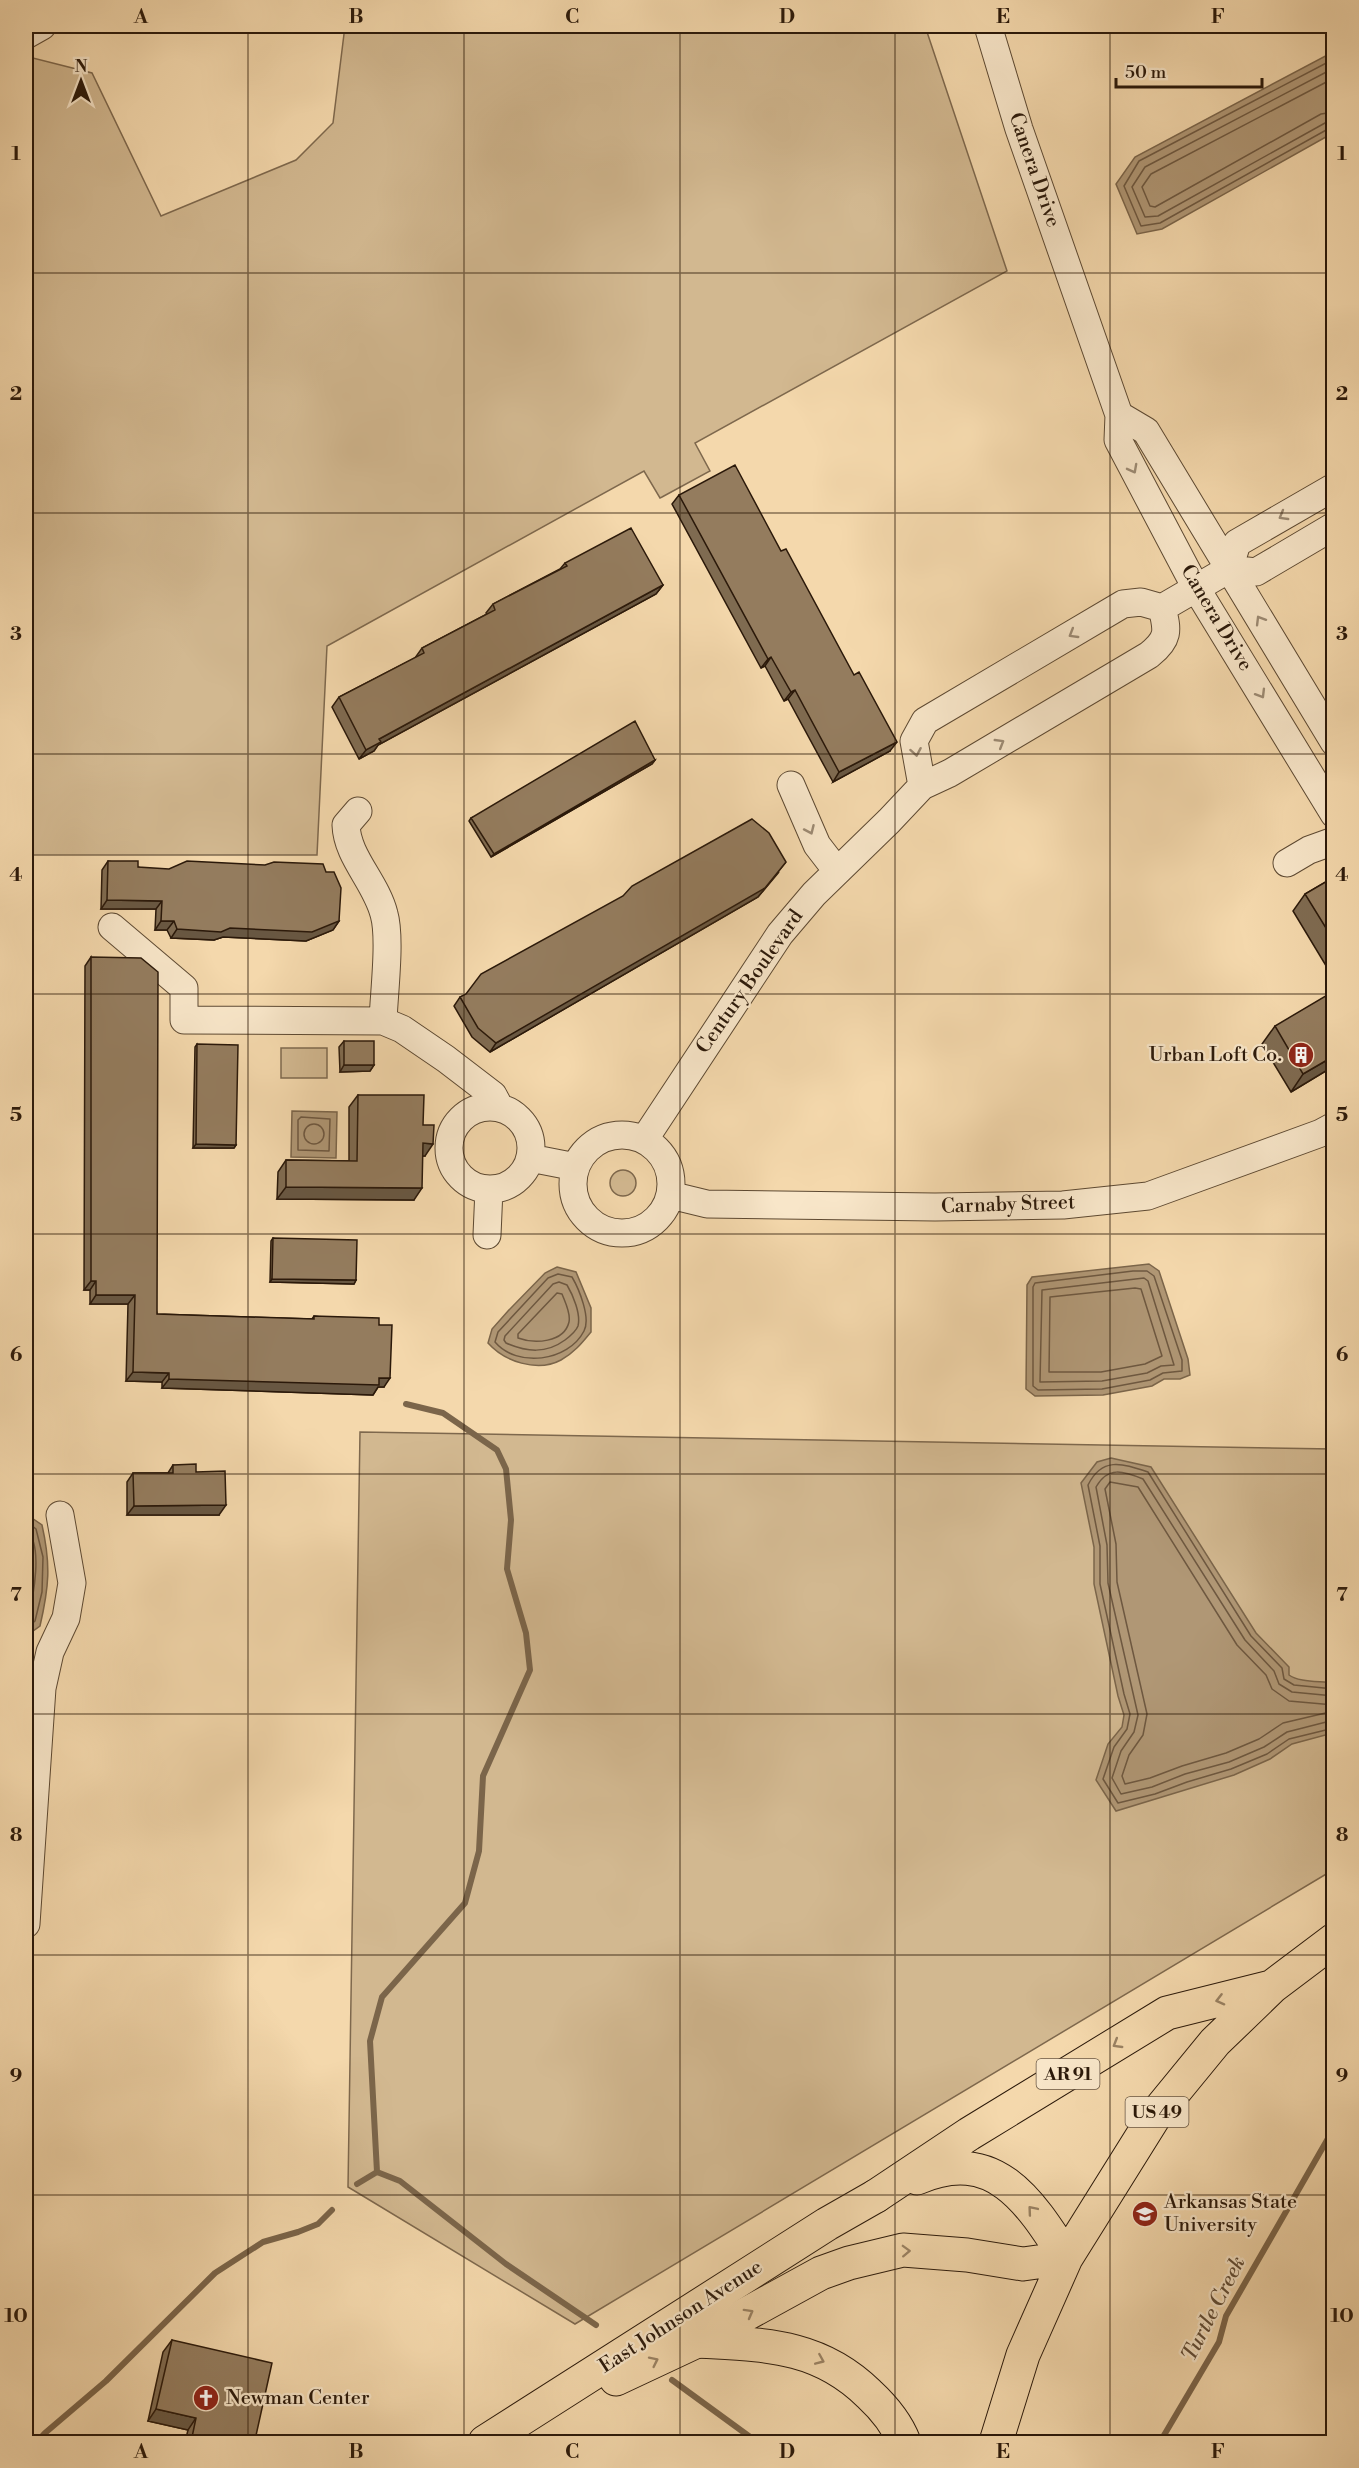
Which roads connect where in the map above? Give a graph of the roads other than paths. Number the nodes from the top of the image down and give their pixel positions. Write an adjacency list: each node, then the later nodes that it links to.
1 (42, 26): 3 (street)
2 (988, 26): 4 (street, Canera Drive)
3 (26, 35)
4 (1119, 415): 7 (street, Canera Drive); 8 (street, Canera Drive, one-way to 8)
5 (1334, 487): 7 (street, one-way to 7)
6 (1334, 526): 7 (street)
7 (1229, 569): 8 (street); 10 (street, Canera Drive, one-way to 7)
8 (1196, 588): 9 (street); 14 (street, Canera Drive, one-way to 14)
9 (1162, 608): 12 (street, Century Boulevard, one-way to 9); 12 (street, one-way to 12)
10 (1334, 742)
11 (791, 785): 17 (street, one-way to 17)
12 (922, 786): 17 (street, Century Boulevard)
13 (358, 812): 19 (street)
14 (1334, 814)
15 (1334, 841): 16 (street)
16 (1287, 863)
17 (837, 871): 24 (street, Century Boulevard)
18 (112, 927): 19 (street)
19 (383, 1020): 20 (street)
20 (466, 1074): 21 (street); 22 (street)
21 (500, 1108): 22 (street); 25 (street)
22 (465, 1116): 27 (street)
23 (1334, 1126): 28 (street, Carnaby Street)
24 (644, 1140): 26 (street); 28 (street)
25 (530, 1158): 26 (street); 27 (street)
26 (576, 1167): 28 (street)
27 (489, 1189): 29 (street)
28 (670, 1195)
29 (487, 1235)
30 (60, 1515): 31 (street)
31 (26, 1924)
32 (1334, 1940): 33 (main road, US 49)
33 (1273, 1986): 34 (main road, AR 91, one-way to 34); 35 (main road, US 49)
34 (876, 2196): 35 (main road, one-way to 34); 37 (main road, East Johnson Avenue / AR 91)
35 (1066, 2258): 36 (main road, AR 91, one-way to 35); 39 (main road, US 49)
36 (697, 2341): 37 (main road, East Johnson Avenue / AR 91, one-way to 36); 38 (main road, one-way to 38)
37 (486, 2442)
38 (904, 2442)
39 (996, 2442)

